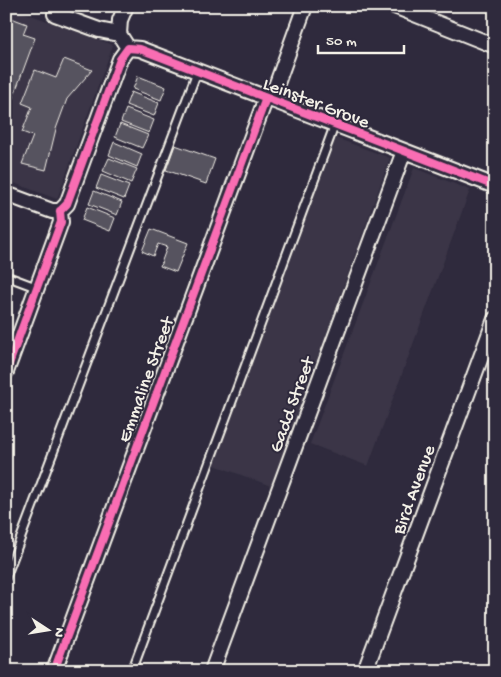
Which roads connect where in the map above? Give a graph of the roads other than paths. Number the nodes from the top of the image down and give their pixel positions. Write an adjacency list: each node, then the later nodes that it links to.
1 (126, 6): 5 (street)
2 (305, 6): 9 (street, Emmaline Street)
3 (394, 6): 6 (street)
4 (56, 14): 5 (street)
5 (119, 34): 7 (street)
6 (495, 46)
7 (128, 48): 8 (street, Leinster Grove); 14 (street)
8 (197, 72): 9 (street, Leinster Grove); 19 (lane)
9 (268, 99): 10 (street, Leinster Grove); 20 (street, Emmaline Street)
10 (335, 124): 11 (street, Leinster Grove); 21 (lane)
11 (404, 151): 12 (street, Leinster Grove); 22 (street, Gadd Street)
12 (495, 186)
13 (6, 194): 14 (street)
14 (60, 211): 16 (street)
15 (6, 276): 16 (lane)
16 (38, 288): 18 (street)
17 (495, 319): 23 (street, Bird Avenue)
18 (6, 372)
19 (6, 577)
20 (54, 671)
21 (132, 671)
22 (212, 671)
23 (365, 671)

